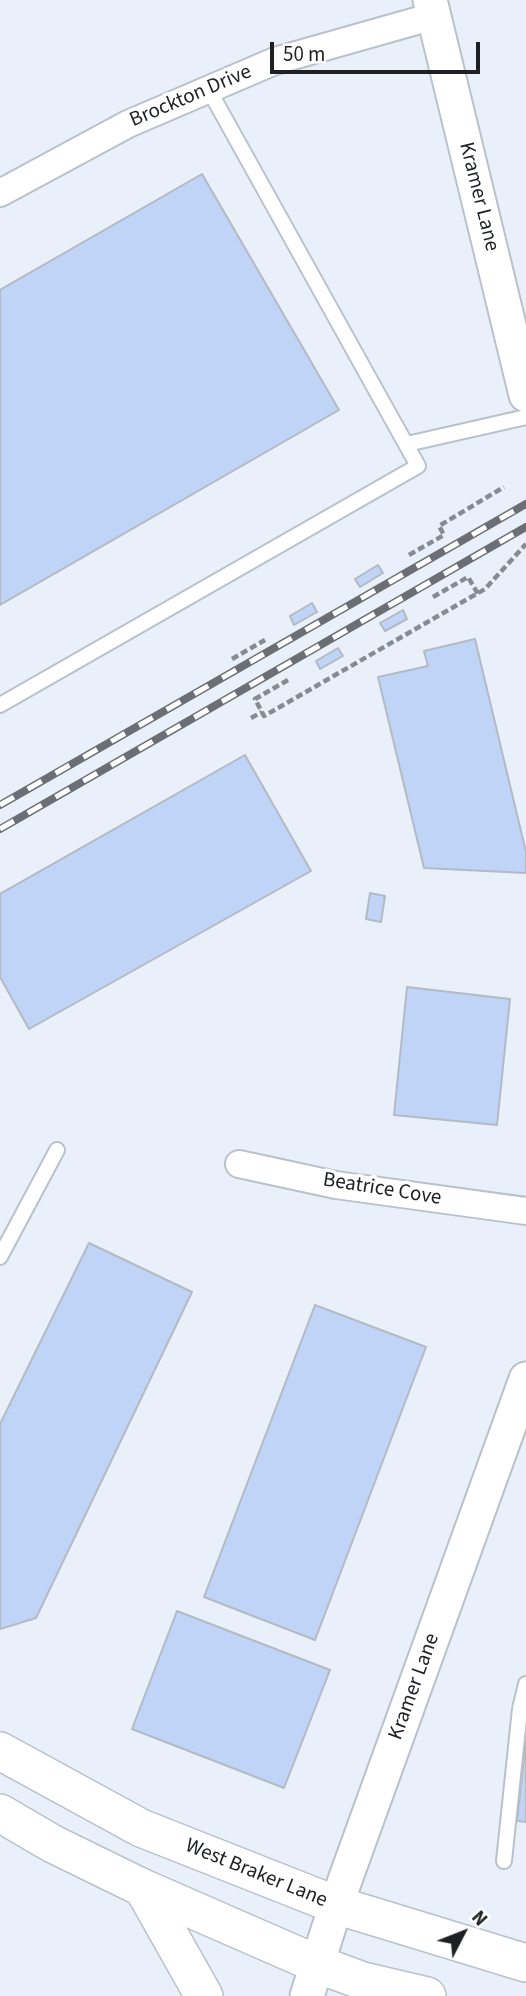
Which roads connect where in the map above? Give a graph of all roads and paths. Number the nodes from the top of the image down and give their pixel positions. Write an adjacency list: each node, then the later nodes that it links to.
1 (432, 8): 2 (street, Brockton Drive); 4 (street, Kramer Lane)
2 (209, 90): 3 (street, Brockton Drive); 6 (lane)
3 (0, 193)
4 (526, 395)
5 (526, 417): 6 (lane)
6 (407, 444): 15 (lane)
7 (504, 487): 9 (path)
8 (526, 544): 10 (path)
9 (409, 555)
10 (478, 594): 11 (path); 16 (path)
11 (433, 597)
12 (265, 640): 13 (path)
13 (232, 659)
14 (288, 680): 16 (path)
15 (0, 705)
16 (262, 712): 17 (path)
17 (251, 718)
18 (57, 1150): 21 (lane)
19 (239, 1164): 20 (street, Beatrice Cove)
20 (526, 1211)
21 (0, 1256)
22 (526, 1379): 28 (street, Kramer Lane)
23 (526, 1684): 26 (lane)
24 (0, 1751): 28 (main road, West Braker Lane)
25 (0, 1813): 27 (main road)
26 (504, 1861)
27 (143, 1888): 30 (main road); 31 (main road)
28 (335, 1905): 29 (main road, West Braker Lane); 30 (street, Kramer Lane)
29 (526, 1963)
30 (312, 1980): 32 (main road)
31 (204, 1996)
32 (427, 1996)

